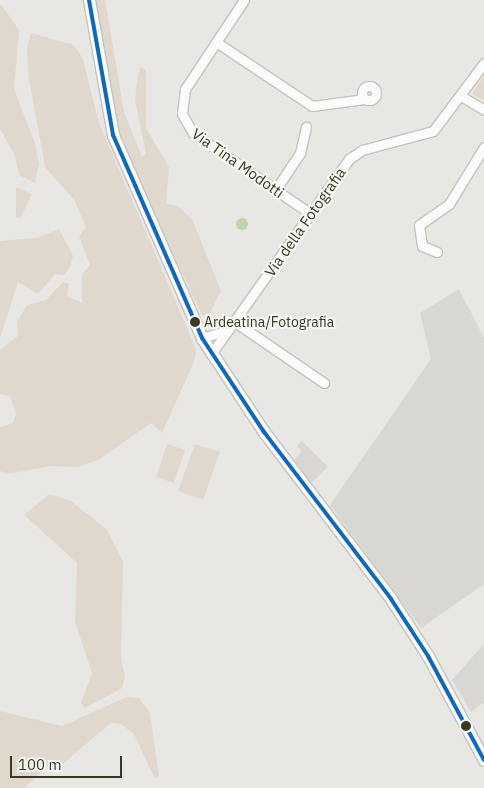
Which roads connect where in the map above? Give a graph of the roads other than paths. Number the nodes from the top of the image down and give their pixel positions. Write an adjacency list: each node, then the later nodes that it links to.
1 (89, 0): 15 (main road)
2 (244, 0): 3 (street, Via Tina Modotti)
3 (216, 42): 6 (street); 10 (street, Via Tina Modotti)
4 (484, 63): 5 (street, Via della Fotografia)
5 (461, 96): 7 (street); 11 (street, Via della Fotografia)
6 (364, 99)
7 (484, 110)
8 (306, 127): 10 (street)
9 (484, 147): 12 (street)
10 (276, 189): 11 (street, Via Tina Modotti)
11 (311, 214): 13 (street, Via della Fotografia)
12 (437, 252)
13 (235, 322): 14 (street, Via della Fotografia); 17 (street)
14 (228, 330): 15 (street); 16 (street, Via della Fotografia)
15 (202, 338): 16 (main road)
16 (211, 354): 18 (main road)
17 (324, 383)
18 (484, 760)

